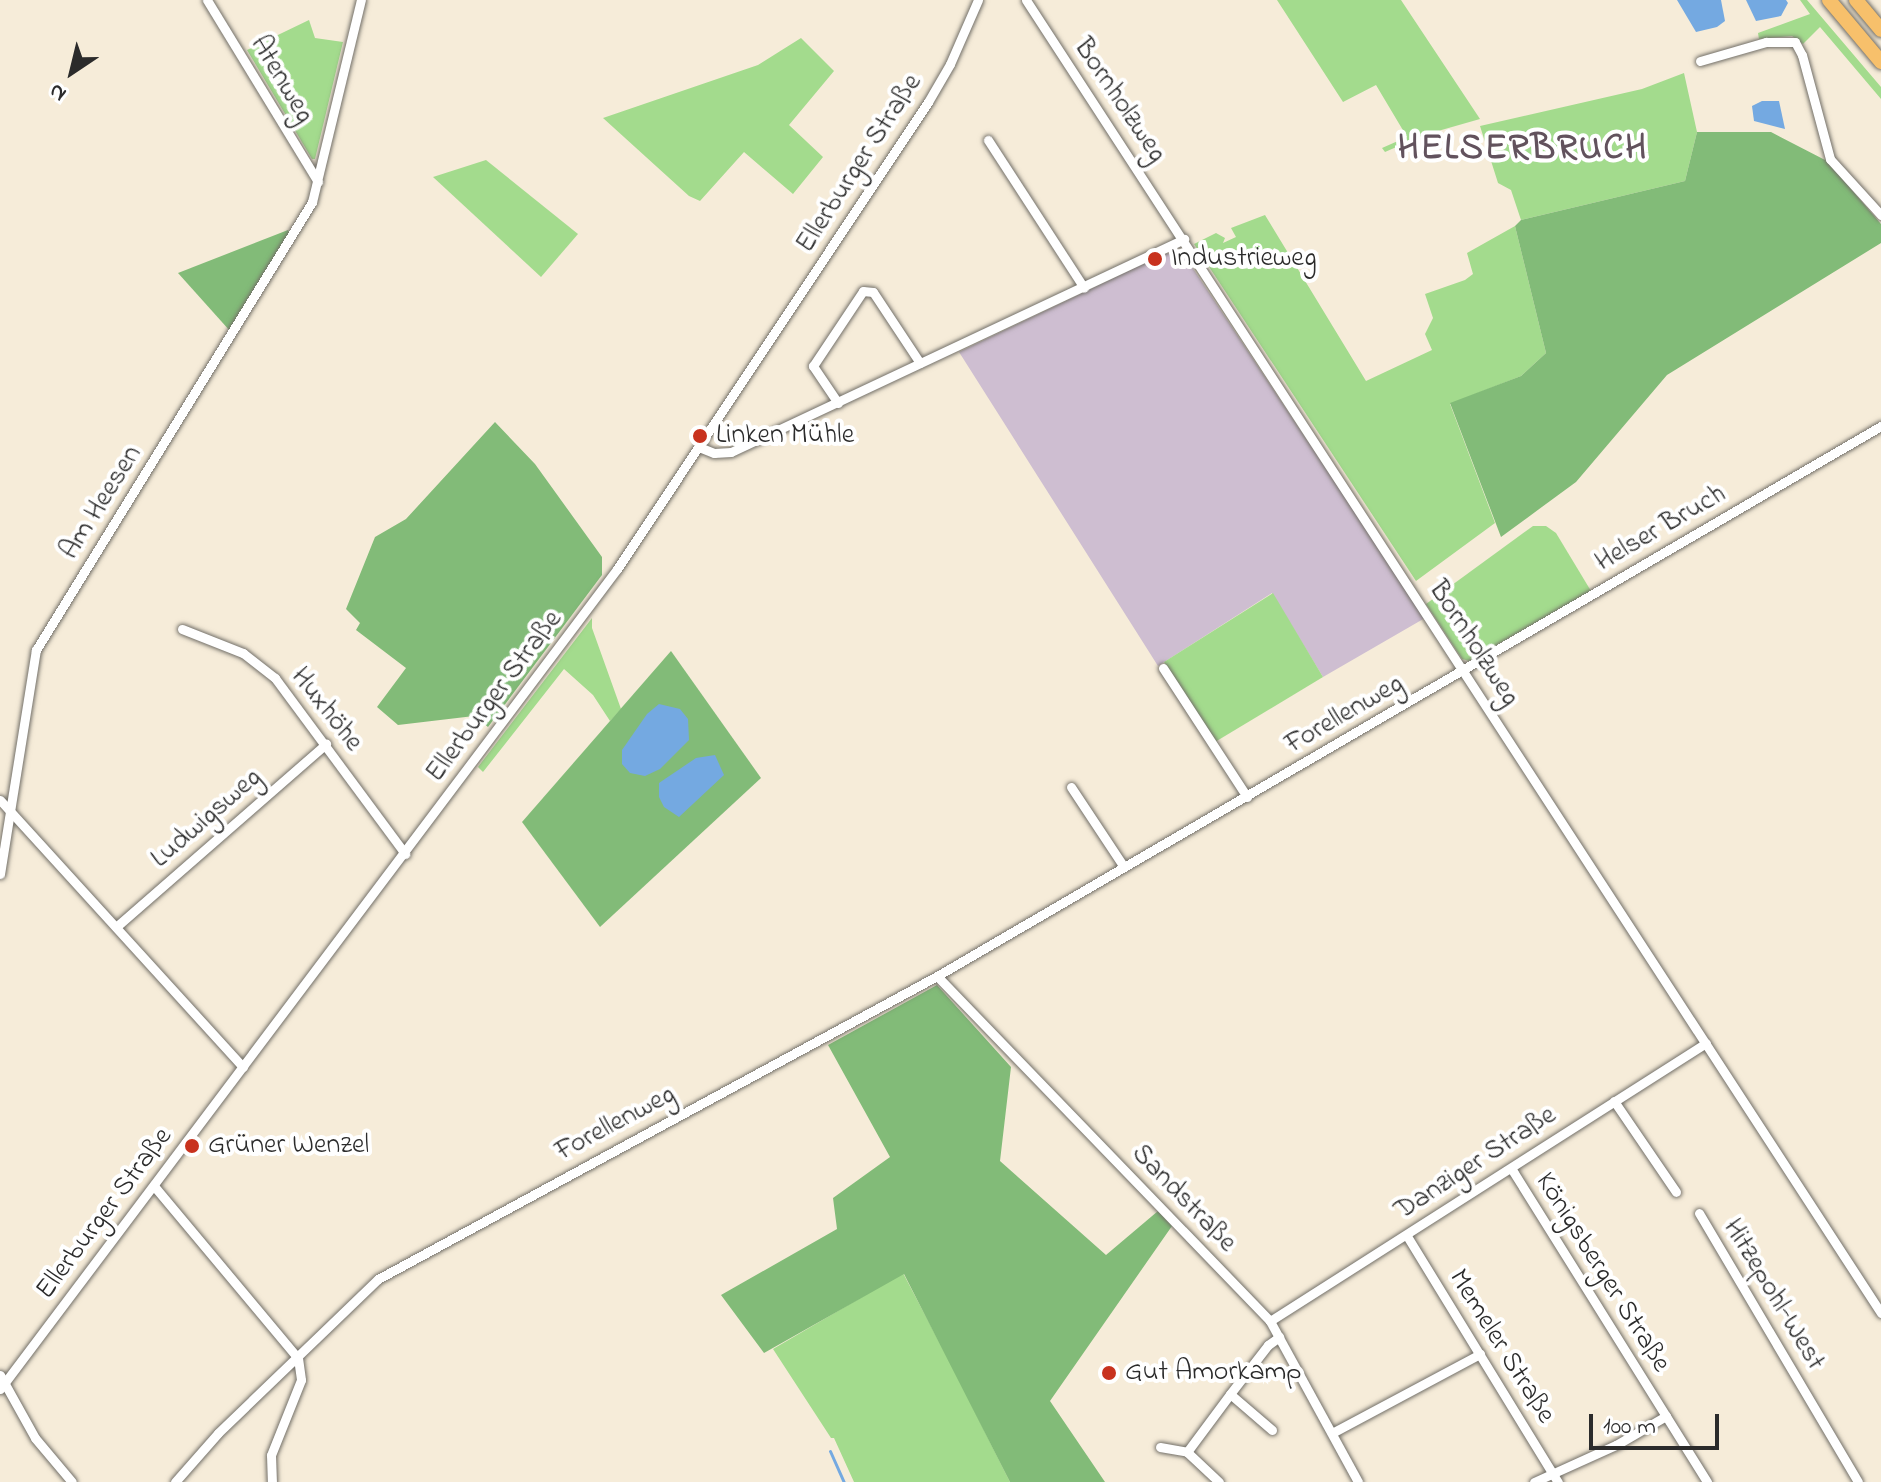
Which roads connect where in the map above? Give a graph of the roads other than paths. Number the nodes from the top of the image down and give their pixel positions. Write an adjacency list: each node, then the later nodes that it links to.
1 (207, 0): 11 (street, Atenweg)
2 (361, 0): 11 (street, Am Heesen)
3 (978, 0): 18 (street, Ellerburger Straße)
4 (1026, 0): 13 (street, Bornholzweg)
5 (1829, 0): 9 (highway)
6 (1856, 0): 7 (highway)
7 (1881, 30)
8 (1700, 61): 12 (street)
9 (1881, 62)
10 (988, 140): 14 (street)
11 (318, 182): 26 (street, Am Heesen)
12 (1881, 215)
13 (1184, 239): 14 (street); 21 (street, Bornholzweg)
14 (1084, 288): 15 (street)
15 (920, 363): 16 (street); 16 (street)
16 (838, 403): 18 (street)
17 (1881, 426): 21 (street, Helser Bruch)
18 (699, 447): 27 (street, Ellerburger Straße)
19 (182, 629): 22 (street, Huxhöhe)
20 (1163, 668): 24 (street)
21 (1464, 670): 24 (street, Forellenweg); 32 (street, Bornholzweg)
22 (326, 744): 27 (street, Huxhöhe); 30 (street, Ludwigsweg)
23 (1071, 787): 28 (street)
24 (1247, 797): 28 (street, Forellenweg)
25 (0, 800): 26 (street)
26 (10, 811): 29 (street, Am Heesen); 30 (street)
27 (405, 854): 33 (street, Ellerburger Straße)
28 (1124, 867): 31 (street, Forellenweg)
29 (0, 872)
30 (116, 927): 33 (street)
31 (937, 976): 41 (street, Sandstraße); 44 (street, Forellenweg)
32 (1706, 1043): 34 (street, Danziger Straße); 40 (street, Bornholzweg)
33 (243, 1067): 36 (street, Ellerburger Straße)
34 (1614, 1101): 35 (street, Danziger Straße); 37 (street)
35 (1511, 1168): 39 (street, Danziger Straße); 47 (street, Königsberger Straße)
36 (154, 1186): 44 (street); 45 (street, Ellerburger Straße)
37 (1676, 1192)
38 (1699, 1213): 60 (street, Hitzepohl-West)
39 (1407, 1236): 41 (street, Danziger Straße); 43 (street, Memeler Straße)
40 (1881, 1313)
41 (1270, 1321): 42 (street, Sandstraße)
42 (1279, 1337): 46 (street); 49 (street, Sandstraße)
43 (1480, 1354): 49 (street); 52 (street, Memeler Straße)
44 (298, 1358): 54 (street, Forellenweg); 55 (street)
45 (1, 1382): 53 (street)
46 (1230, 1394): 48 (street); 51 (street)
47 (1666, 1416): 52 (street); 59 (street, Königsberger Straße)
48 (1272, 1430)
49 (1332, 1433): 57 (street, Sandstraße)
50 (1160, 1447): 51 (street)
51 (1187, 1452): 56 (street)
52 (1556, 1478): 58 (street)
53 (72, 1482)
54 (175, 1482)
55 (272, 1482)
56 (1219, 1482)
57 (1358, 1482)
58 (1534, 1482)
59 (1707, 1482)
60 (1858, 1482)

